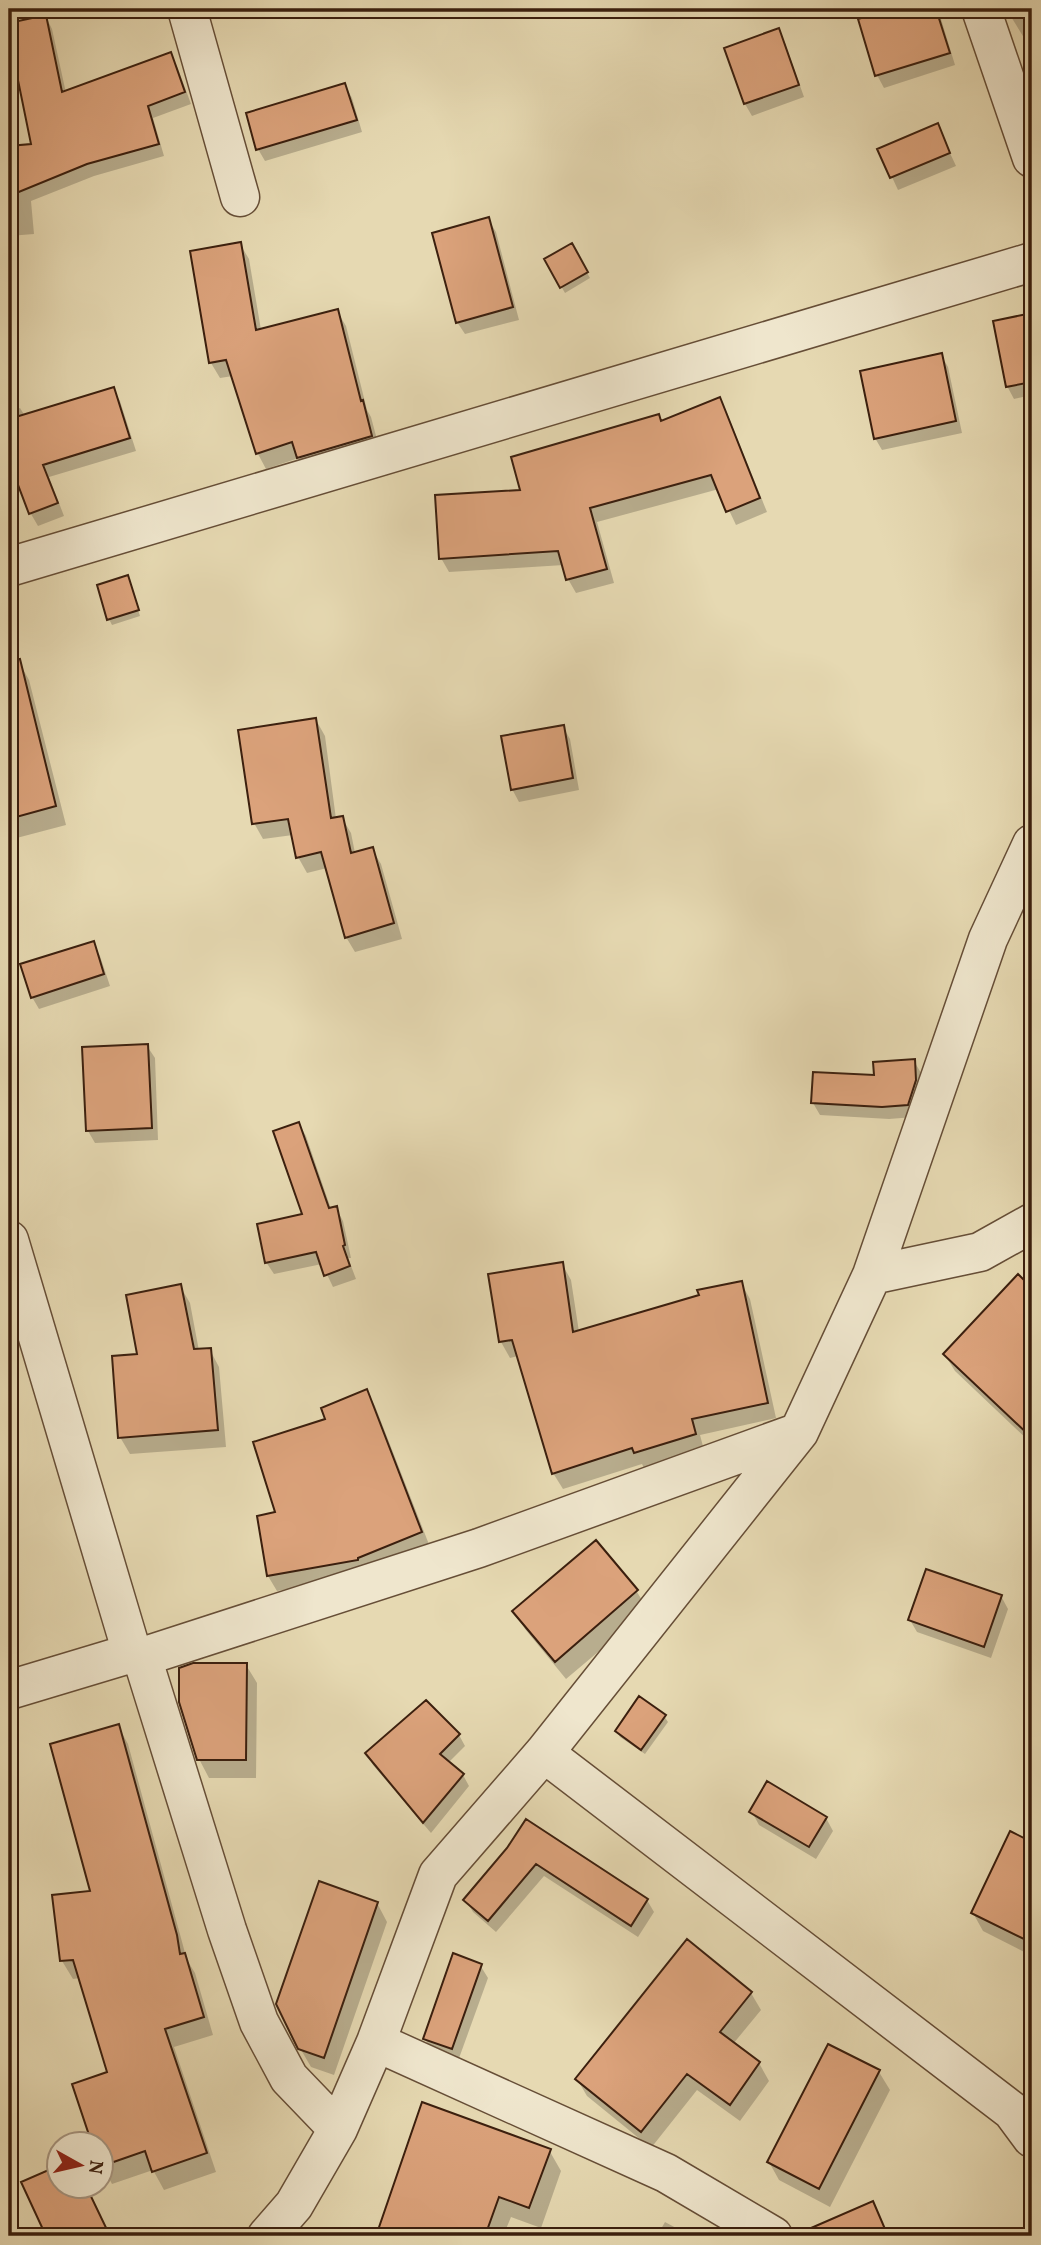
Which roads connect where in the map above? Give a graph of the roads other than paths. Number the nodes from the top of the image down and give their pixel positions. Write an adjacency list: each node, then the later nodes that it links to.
1 (187, 9): 4 (street)
2 (981, 9): 3 (street)
3 (1032, 158)
4 (240, 197)
5 (1032, 262): 6 (street)
6 (9, 567)
7 (1032, 844): 10 (street)
8 (1032, 1223): 10 (street)
9 (9, 1240): 12 (street)
10 (872, 1275): 11 (street)
11 (799, 1432): 12 (street); 14 (street)
12 (137, 1655): 13 (street); 16 (street)
13 (9, 1690)
14 (544, 1753): 15 (street); 17 (street)
15 (376, 2042): 16 (street); 19 (street)
16 (338, 2129): 18 (street)
17 (1032, 2138)
18 (267, 2236)
19 (773, 2236)

